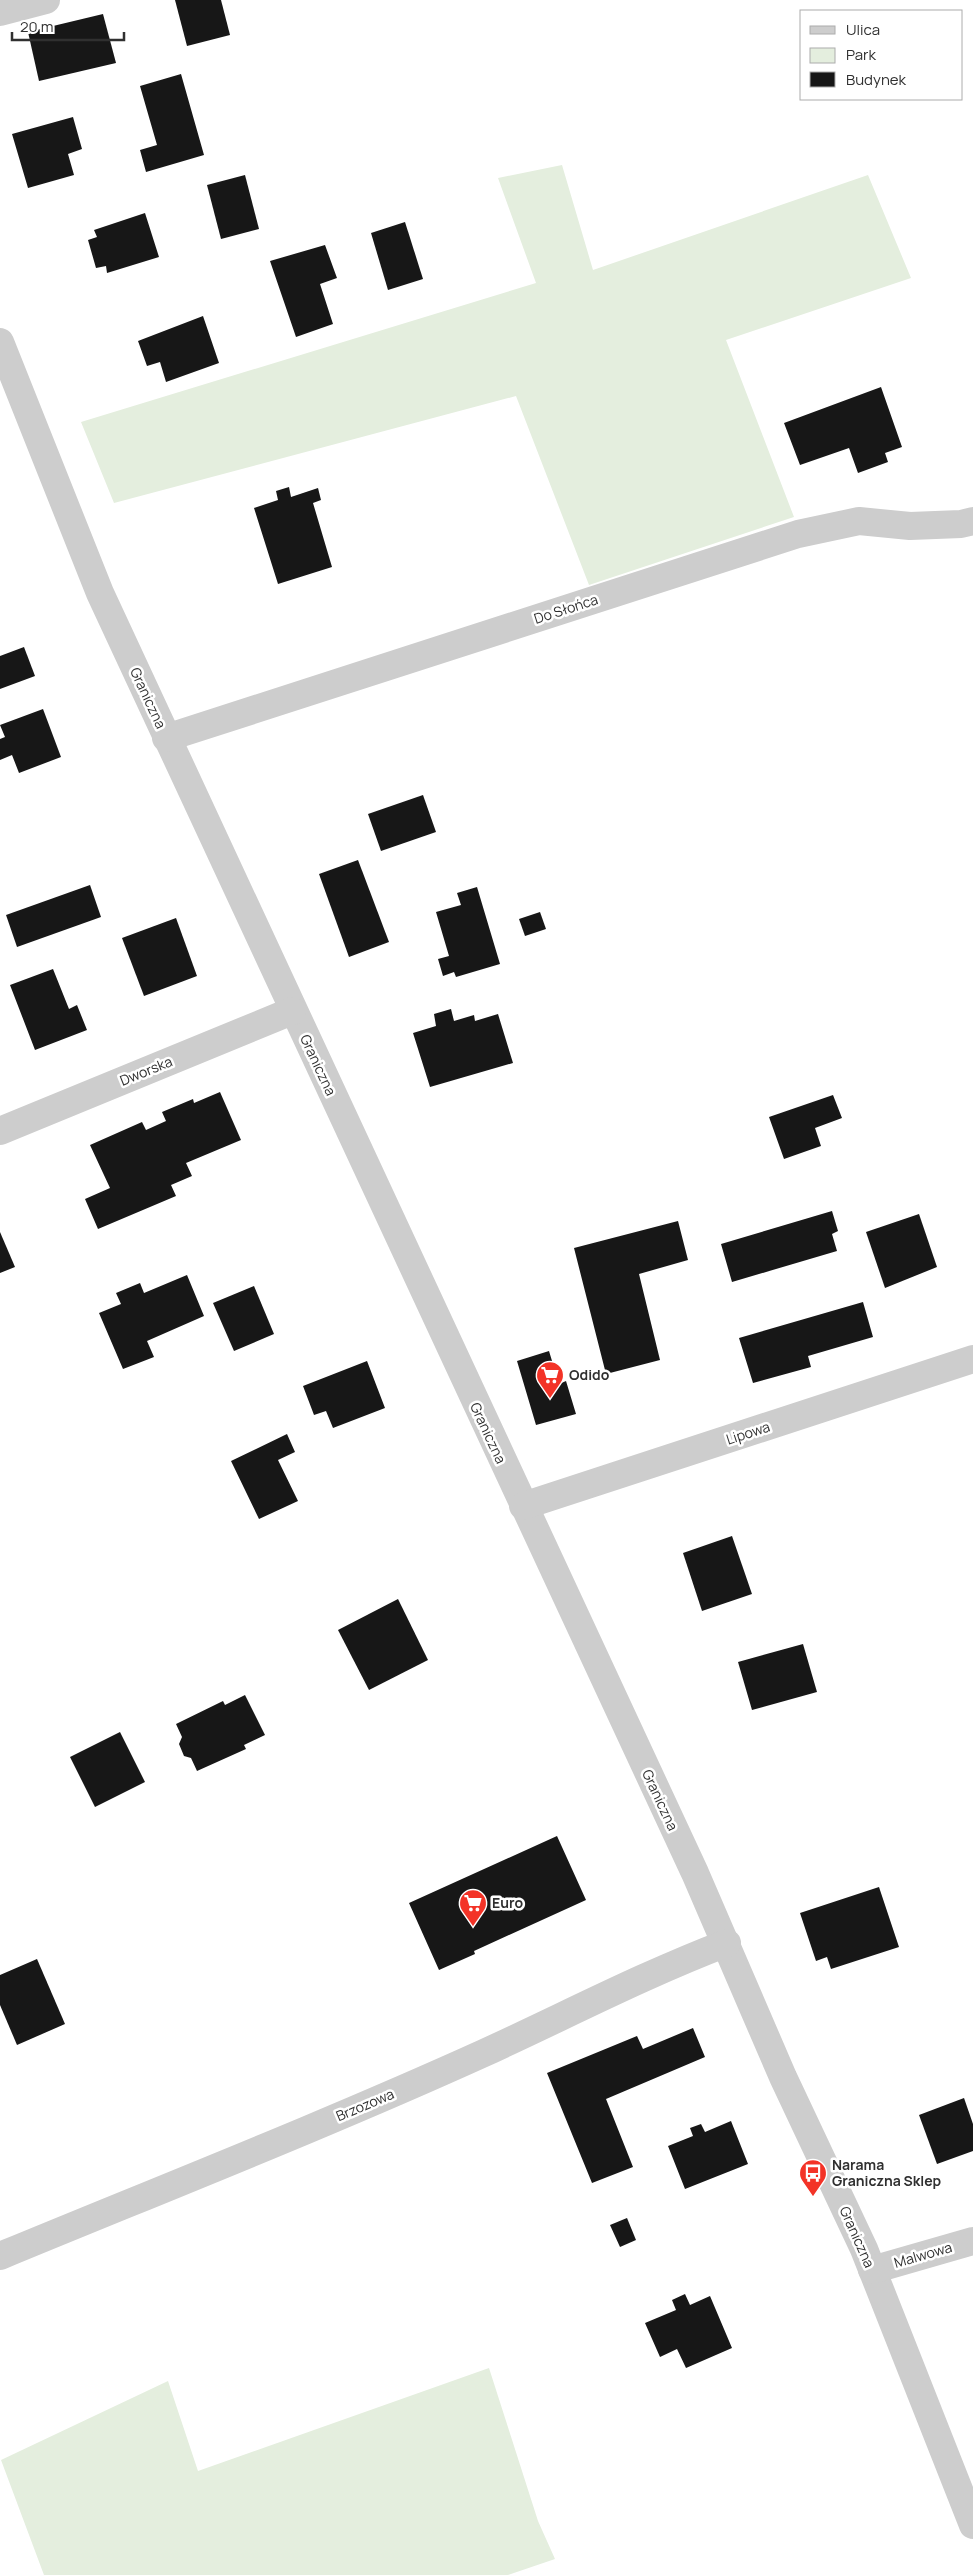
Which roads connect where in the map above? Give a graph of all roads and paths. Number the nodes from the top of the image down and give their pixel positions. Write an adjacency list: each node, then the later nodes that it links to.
1 (46, 0): 2 (street)
2 (0, 12)
3 (0, 342): 5 (street, Graniczna)
4 (973, 521): 5 (street, Do Słońca)
5 (166, 738): 6 (street, Graniczna)
6 (292, 1011): 7 (street, Dworska); 9 (street, Graniczna)
7 (0, 1131)
8 (973, 1359): 9 (street, Lipowa)
9 (522, 1506): 10 (street, Graniczna)
10 (727, 1943): 12 (street, Brzozowa); 13 (street, Graniczna)
11 (973, 2241): 13 (street, Malwowa)
12 (0, 2256)
13 (872, 2270): 14 (street, Graniczna)
14 (973, 2525)

